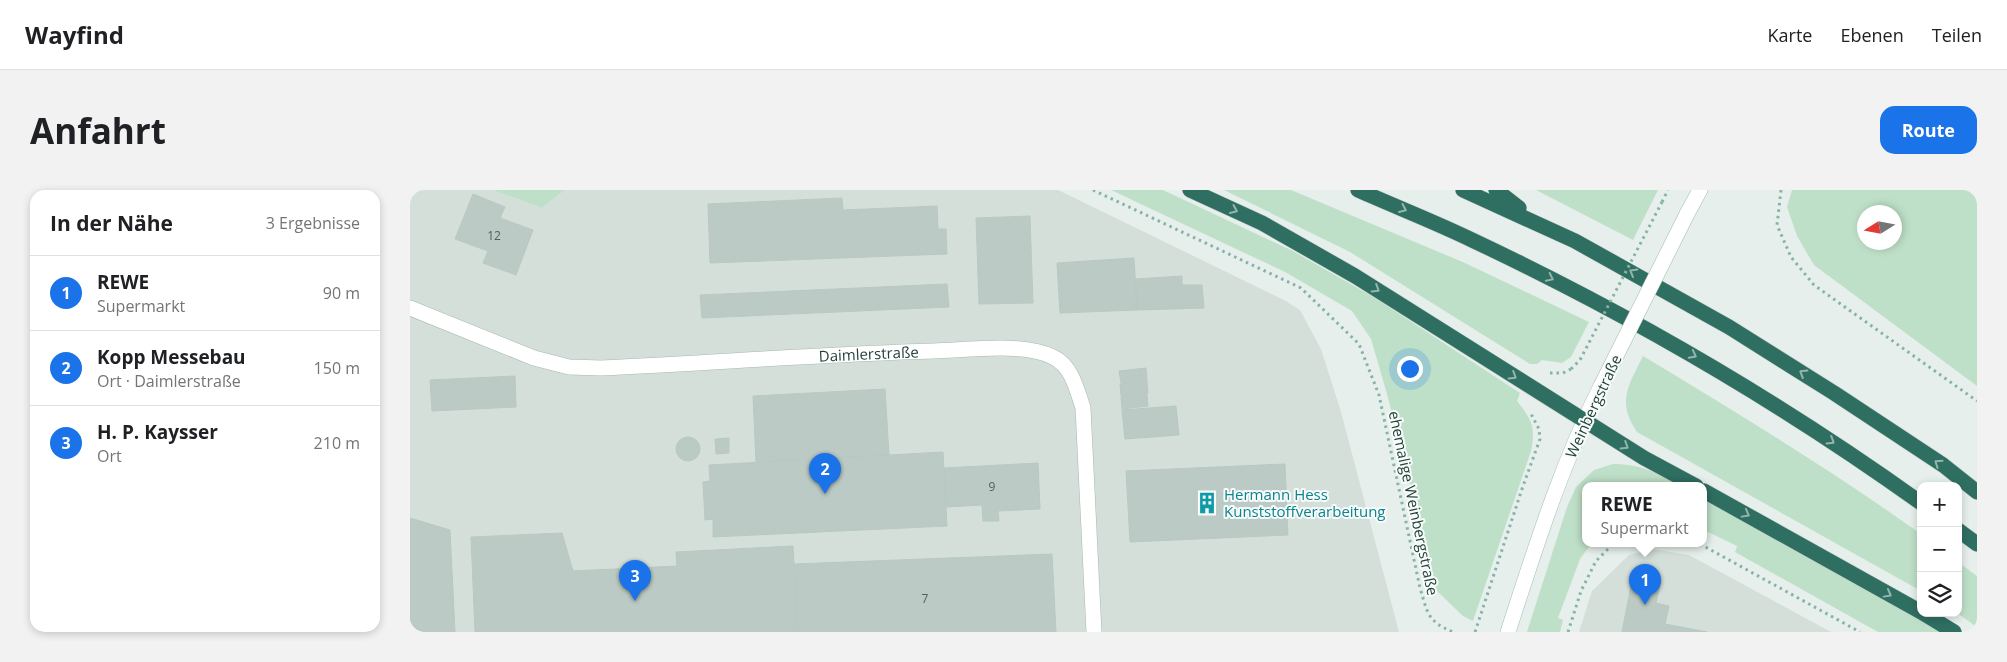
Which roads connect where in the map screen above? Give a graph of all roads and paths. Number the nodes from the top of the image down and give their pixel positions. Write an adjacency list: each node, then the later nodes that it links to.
1 (1093, 190): 25 (path, ehemalige Weinbergstraße)
2 (1190, 190): 11 (highway, one-way to 11)
3 (1358, 190): 17 (highway, one-way to 17)
4 (1463, 190): 9 (highway)
5 (1496, 190): 9 (highway)
6 (1668, 190): 11 (path, bridge)
7 (1700, 190): 13 (street, Weinbergstraße, bridge)
8 (1781, 190): 12 (path)
9 (1536, 222): 15 (highway, one-way to 9)
10 (410, 308): 24 (street, Daimlerstraße)
11 (1530, 386): 13 (highway); 26 (path)
12 (1977, 402)
13 (1583, 420): 14 (highway, one-way to 14); 27 (street, Weinbergstraße)
14 (1689, 482)
15 (1977, 492)
16 (1707, 493): 22 (highway, one-way to 22)
17 (1917, 499)
18 (1962, 533): 19 (highway)
19 (1977, 544)
20 (1610, 547): 28 (path)
21 (1705, 547): 29 (path)
22 (1917, 610)
23 (1929, 617): 30 (highway)
24 (1094, 632)
25 (1453, 632)
26 (1475, 632)
27 (1508, 632)
28 (1568, 632)
29 (1860, 632)
30 (1954, 632)

